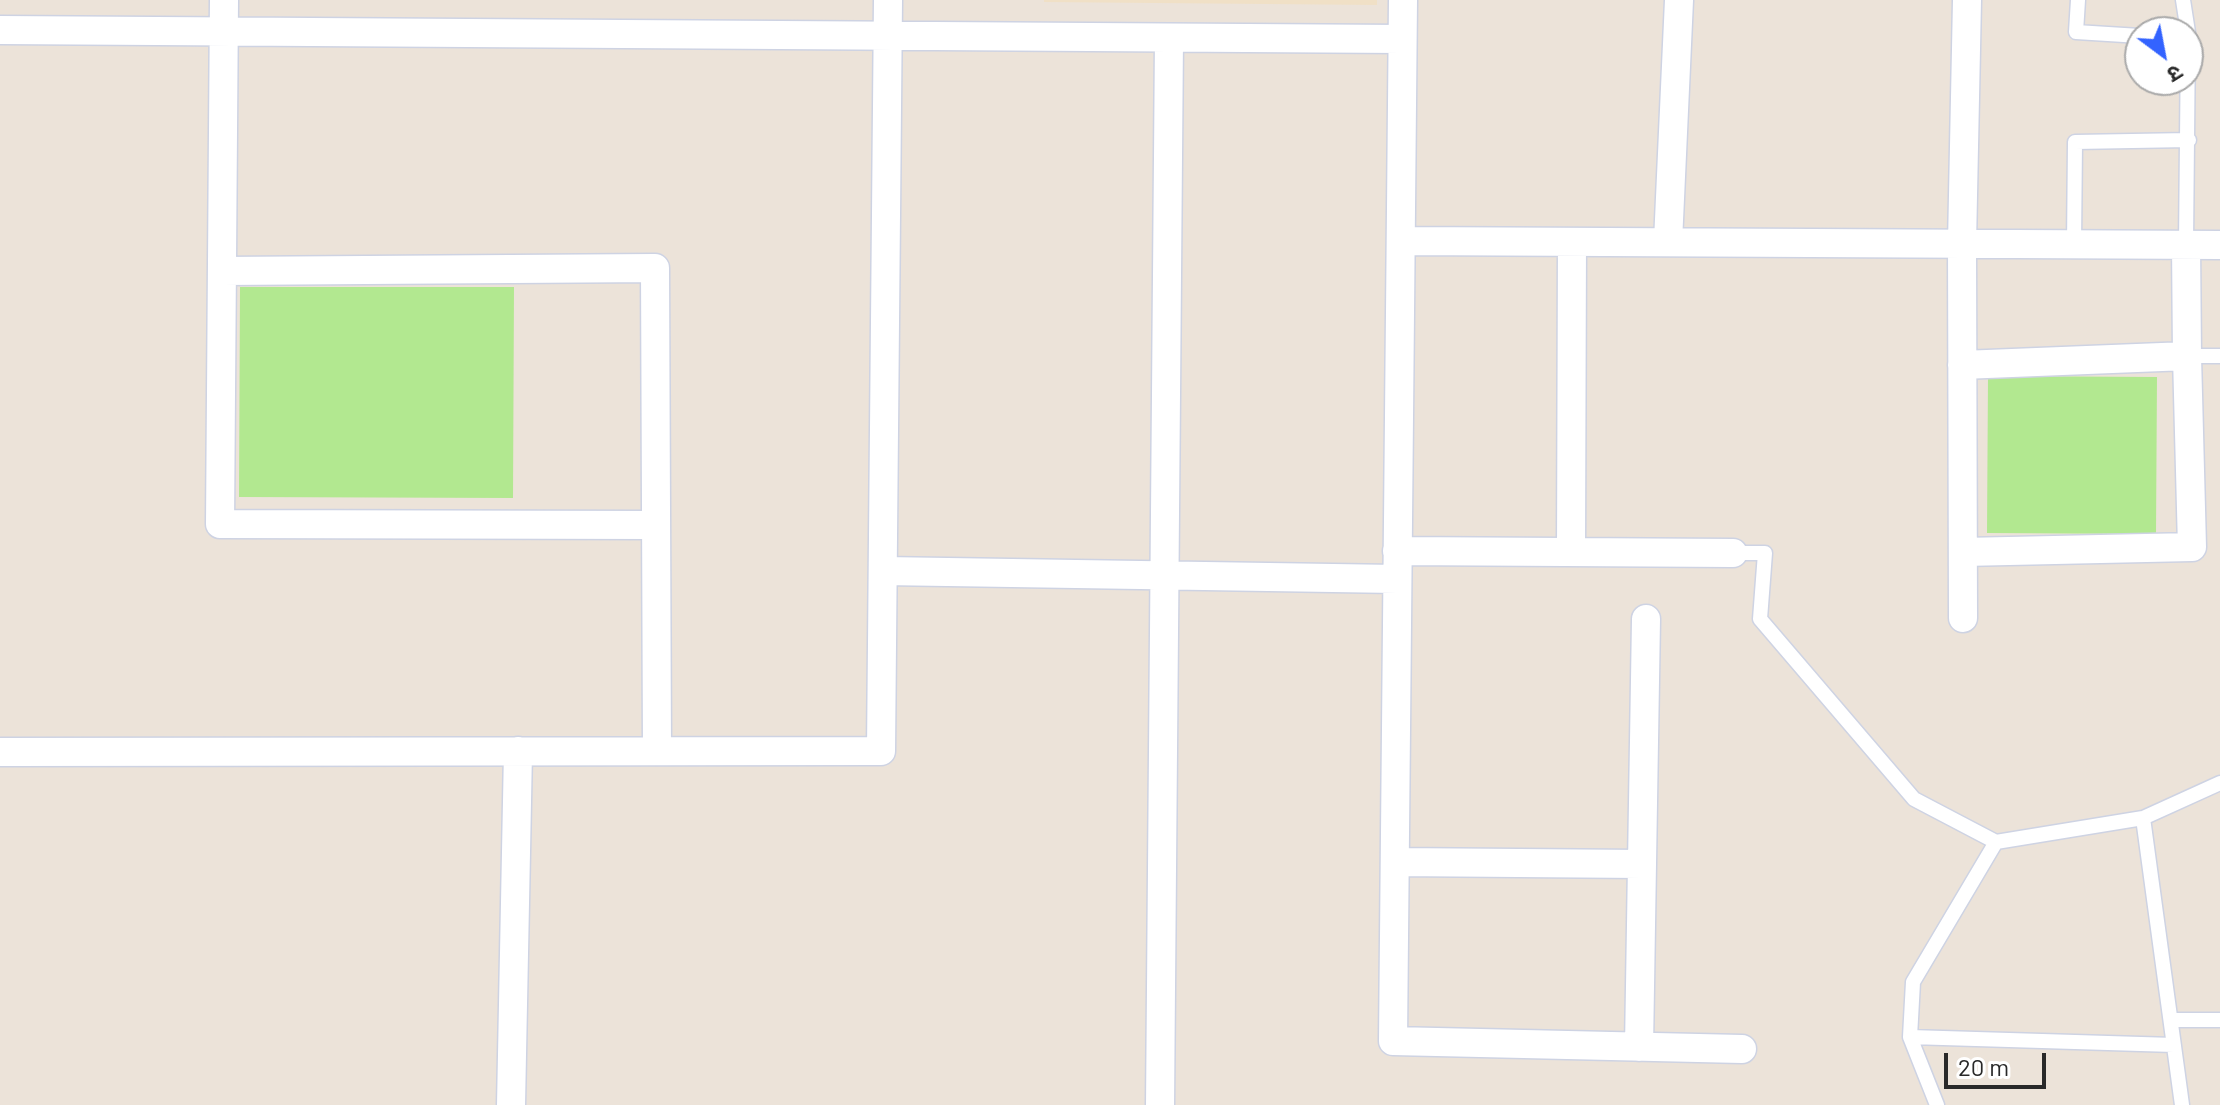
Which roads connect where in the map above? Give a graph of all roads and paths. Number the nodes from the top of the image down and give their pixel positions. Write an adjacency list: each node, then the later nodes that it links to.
1 (224, 0): 8 (street)
2 (888, 0): 10 (street)
3 (1403, 0): 12 (street)
4 (1679, 0): 17 (street)
5 (1967, 0): 18 (street)
6 (2078, 0): 9 (lane)
7 (0, 30): 8 (street)
8 (224, 32): 10 (street); 22 (street)
9 (2124, 35)
10 (888, 36): 11 (street); 31 (street)
11 (1169, 38): 12 (street); 32 (street)
12 (1402, 39): 15 (street)
13 (2189, 96): 14 (lane)
14 (2189, 140): 19 (lane); 20 (lane)
15 (1401, 241): 16 (street); 30 (street)
16 (1572, 242): 17 (street); 27 (street)
17 (1668, 242): 18 (street)
18 (1962, 244): 20 (street); 25 (street)
19 (2186, 244): 20 (street); 21 (street); 23 (street)
20 (2074, 245)
21 (2220, 245)
22 (222, 271): 26 (street); 26 (street)
23 (2187, 356): 24 (lane); 25 (street); 28 (street)
24 (2220, 356)
25 (1962, 365): 28 (street)
26 (655, 525): 36 (street)
27 (1571, 552): 29 (street); 30 (street)
28 (1963, 552): 33 (street)
29 (1733, 553): 40 (lane)
30 (1397, 565): 32 (street); 41 (street)
31 (883, 571): 32 (street); 36 (street)
32 (1164, 576): 50 (street)
33 (1963, 618)
34 (1646, 619): 42 (street)
35 (518, 751): 36 (street); 37 (street); 49 (street)
36 (657, 751)
37 (0, 752)
38 (2220, 783): 39 (lane)
39 (2143, 818): 40 (lane); 43 (lane)
40 (1996, 842): 45 (lane)
41 (1395, 862): 42 (street); 47 (street)
42 (1642, 864): 47 (street)
43 (2171, 1020): 44 (lane); 46 (lane)
44 (2220, 1020)
45 (1910, 1037): 46 (lane); 51 (lane)
46 (2174, 1045): 52 (lane)
47 (1639, 1047): 48 (street)
48 (1742, 1049)
49 (511, 1105)
50 (1160, 1105)
51 (1937, 1105)
52 (2182, 1105)

